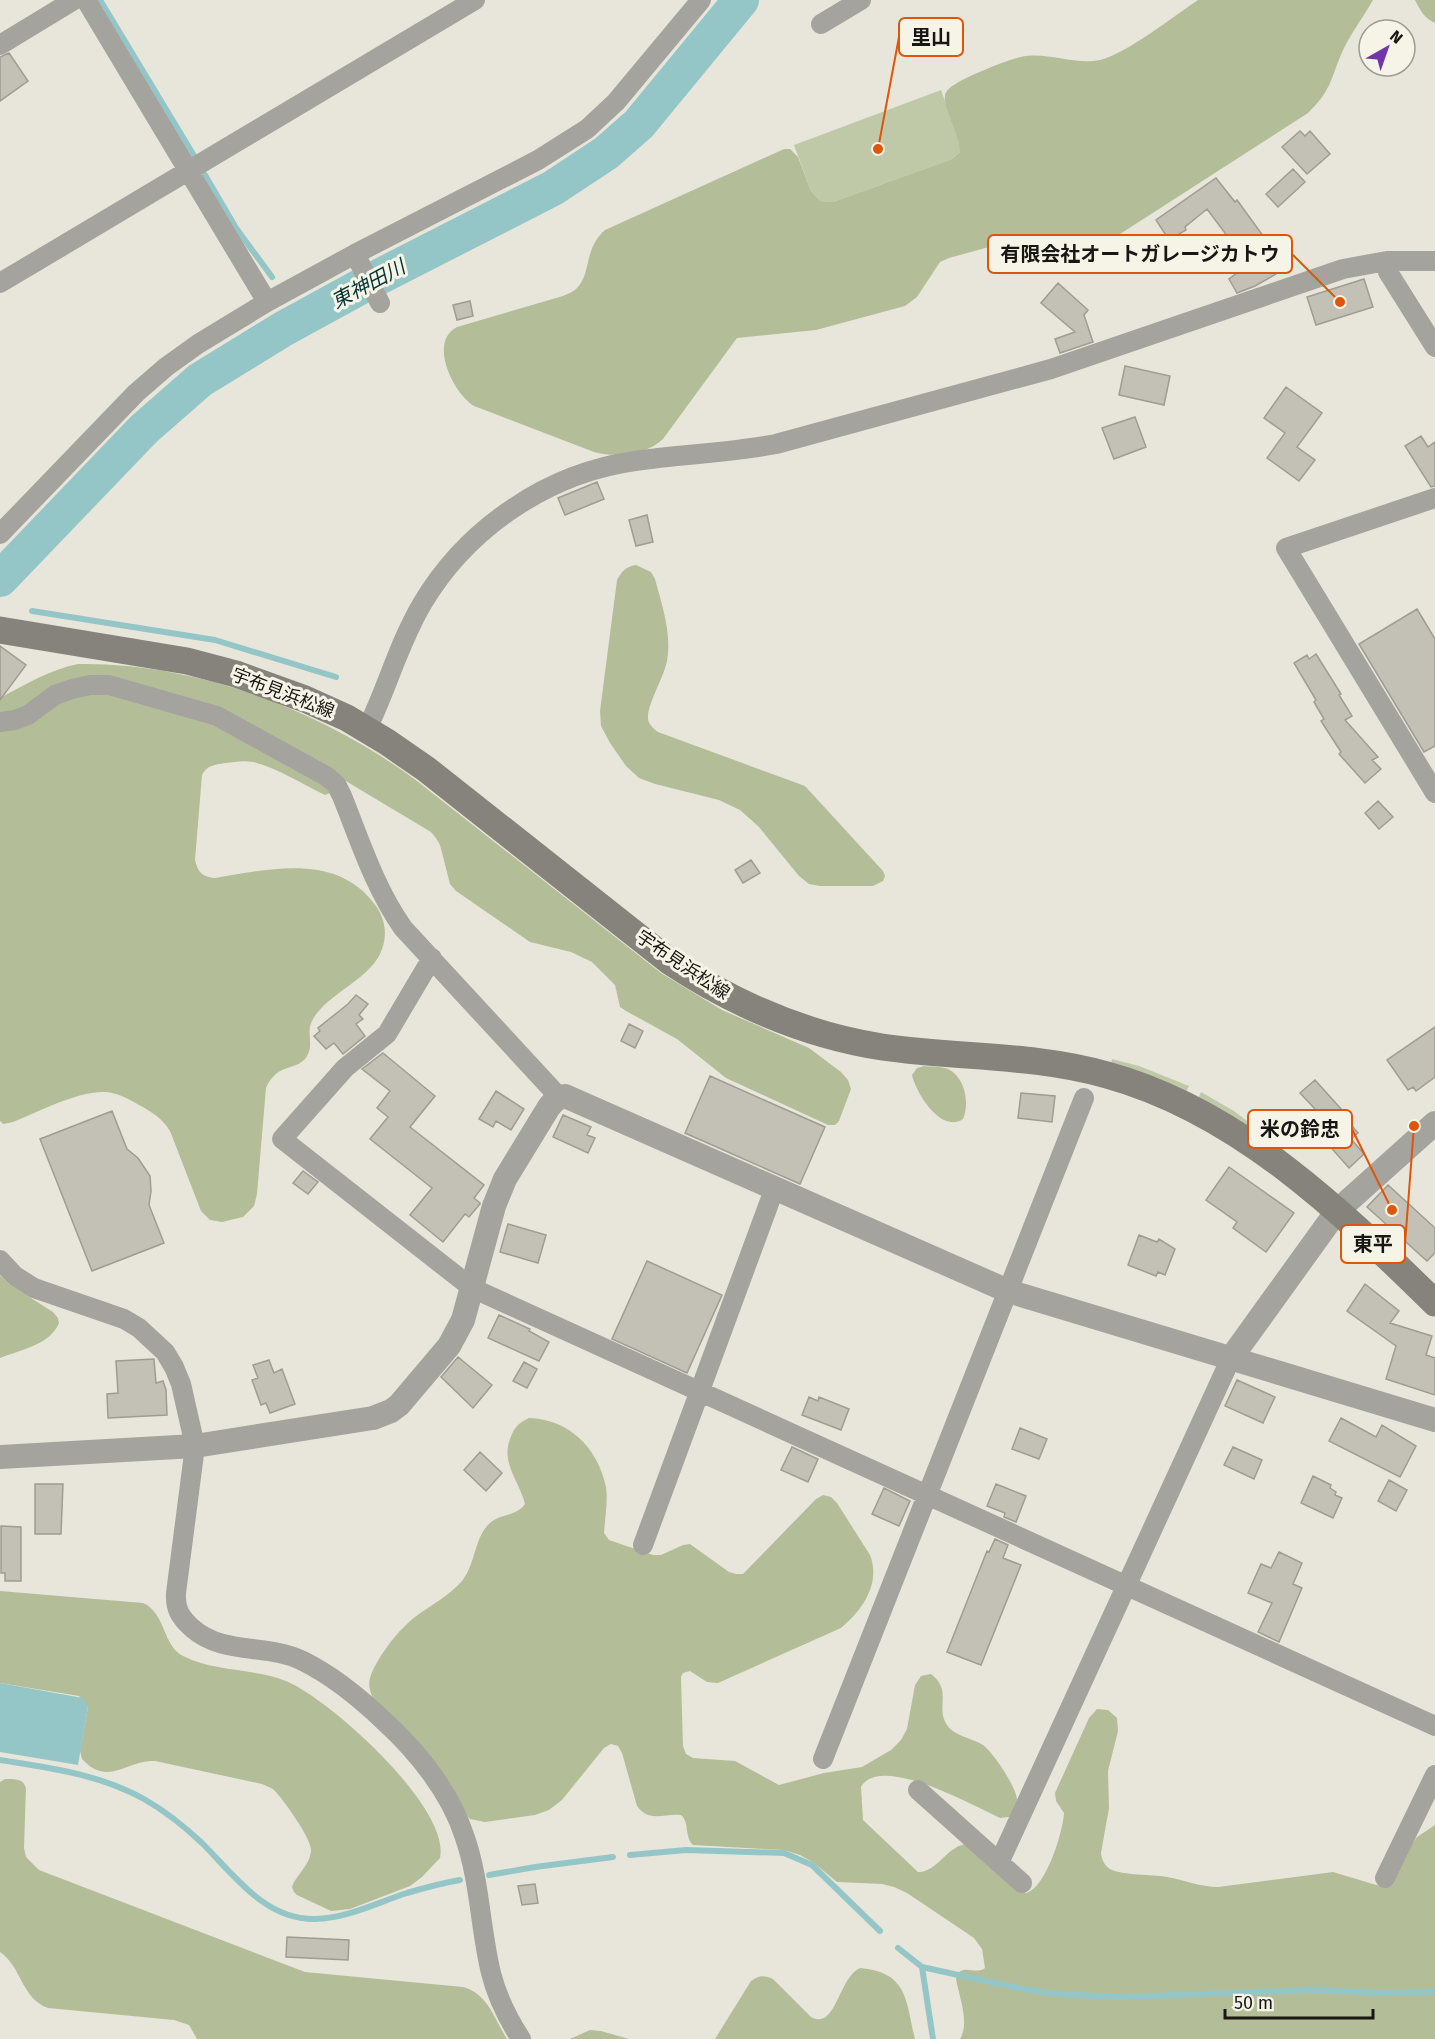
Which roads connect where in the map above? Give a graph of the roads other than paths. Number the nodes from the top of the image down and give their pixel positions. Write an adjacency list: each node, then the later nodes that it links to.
1 (74, 0): 7 (street)
2 (86, 0): 8 (street)
3 (475, 0): 8 (street)
4 (701, 0): 9 (street)
5 (861, 0): 6 (street)
6 (820, 24)
7 (0, 45)
8 (189, 171): 12 (street); 13 (street)
9 (356, 257): 13 (street); 14 (street)
10 (1387, 261): 11 (street); 15 (street); 20 (street)
11 (1435, 261)
12 (0, 283)
13 (267, 302): 17 (street)
14 (380, 303)
15 (1435, 347)
16 (1435, 498): 21 (street)
17 (0, 534)
18 (0, 630): 20 (main road, 宇布見浜松線)
19 (0, 722): 22 (street)
20 (367, 729): 27 (main road, 宇布見浜松線)
21 (1435, 793)
22 (432, 958): 23 (street); 29 (street)
23 (560, 1098): 26 (street); 29 (street)
24 (1084, 1098): 30 (street)
25 (1435, 1123): 27 (street)
26 (775, 1188): 30 (street); 33 (street)
27 (1337, 1211): 31 (main road, 宇布見浜松線); 32 (street)
28 (0, 1260): 35 (street)
29 (472, 1288): 33 (street); 35 (street)
30 (1008, 1291): 32 (street); 37 (street)
31 (1435, 1303)
32 (1231, 1358): 34 (street); 39 (street)
33 (699, 1392): 37 (street); 38 (street)
34 (1435, 1420)
35 (195, 1446): 36 (street); 47 (street)
36 (0, 1457)
37 (927, 1495): 39 (street); 41 (street)
38 (643, 1545)
39 (1127, 1586): 40 (street); 44 (street)
40 (1435, 1726)
41 (823, 1759)
42 (1435, 1775): 45 (street)
43 (918, 1790): 44 (street)
44 (999, 1863): 46 (street)
45 (1385, 1878)
46 (1022, 1883)
47 (521, 2039)

